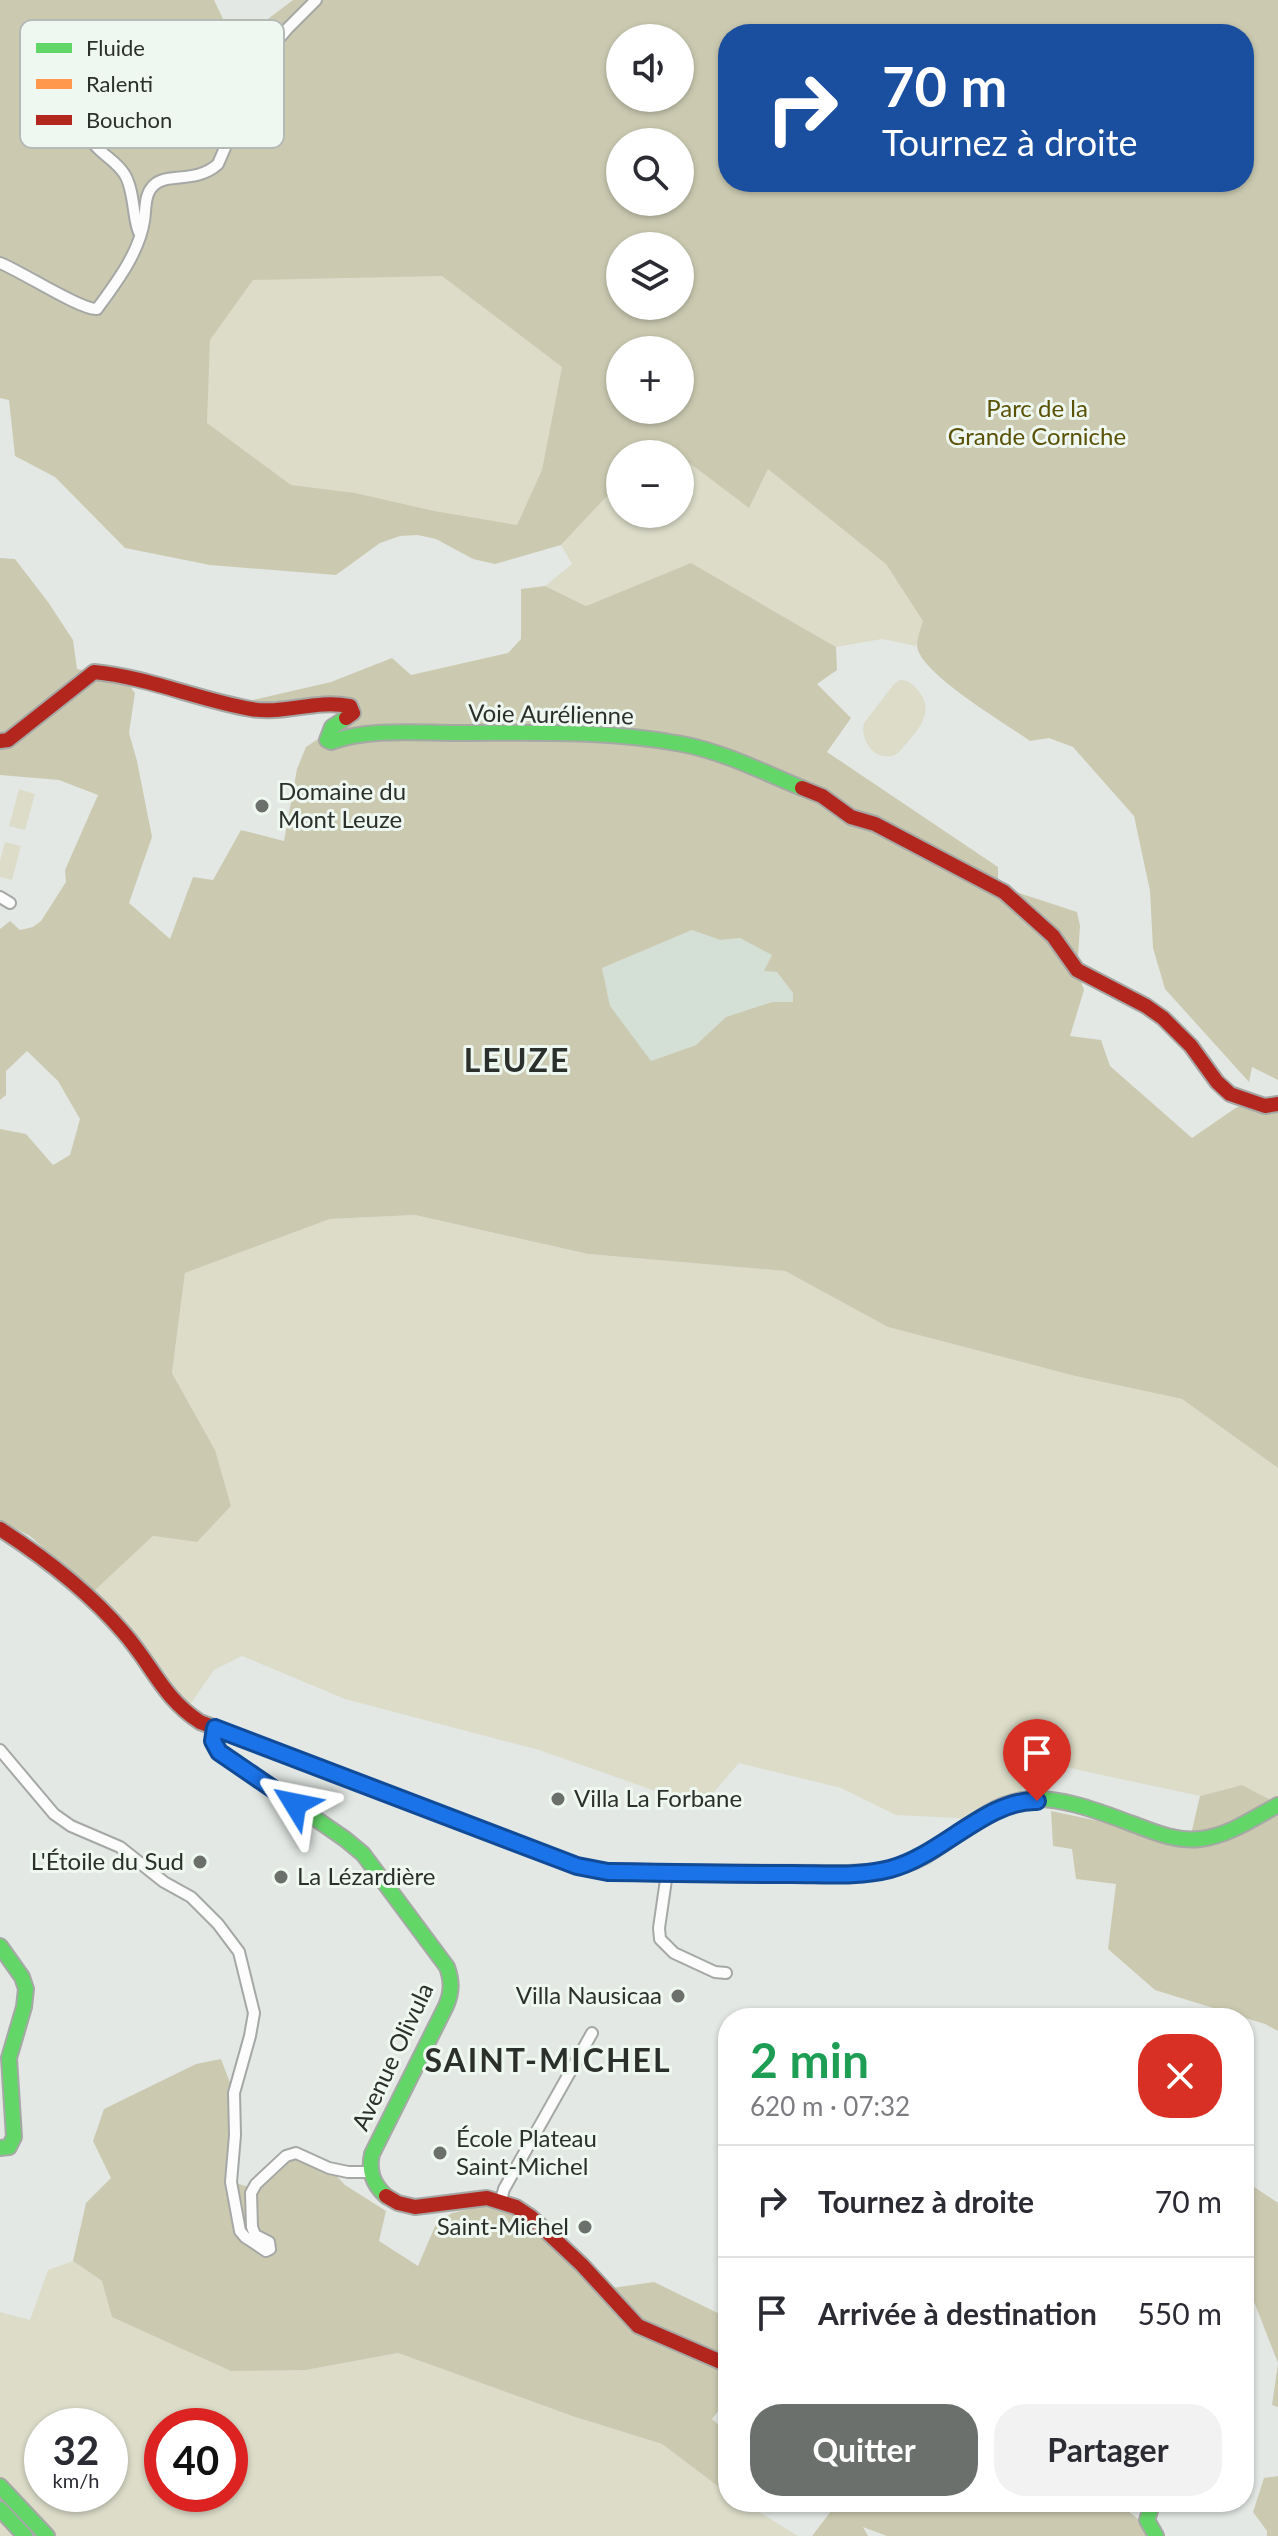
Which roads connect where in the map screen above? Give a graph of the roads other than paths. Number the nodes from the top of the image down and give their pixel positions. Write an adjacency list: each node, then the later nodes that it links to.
1 (316, 0): 2 (street)
2 (284, 33)
3 (99, 148): 5 (street)
4 (226, 148): 5 (street)
5 (141, 234): 6 (street)
6 (0, 263)
7 (0, 741): 10 (street, Voie Aurélienne)
8 (0, 897): 9 (street)
9 (10, 903)
10 (1278, 1104)
11 (0, 1529): 12 (street)
12 (215, 1728): 15 (street); 20 (street, Avenue Olivula)
13 (0, 1750): 20 (street)
14 (1278, 1805): 15 (street)
15 (667, 1873): 17 (street)
16 (0, 1946): 19 (street)
17 (726, 1973)
18 (592, 2033): 21 (street)
19 (0, 2148)
20 (371, 2172): 21 (street)
21 (501, 2200): 22 (street)
22 (718, 2361)
23 (0, 2486): 27 (street)
24 (0, 2509): 26 (street)
25 (1149, 2512): 28 (street)
26 (25, 2536)
27 (47, 2536)
28 (1156, 2536)

